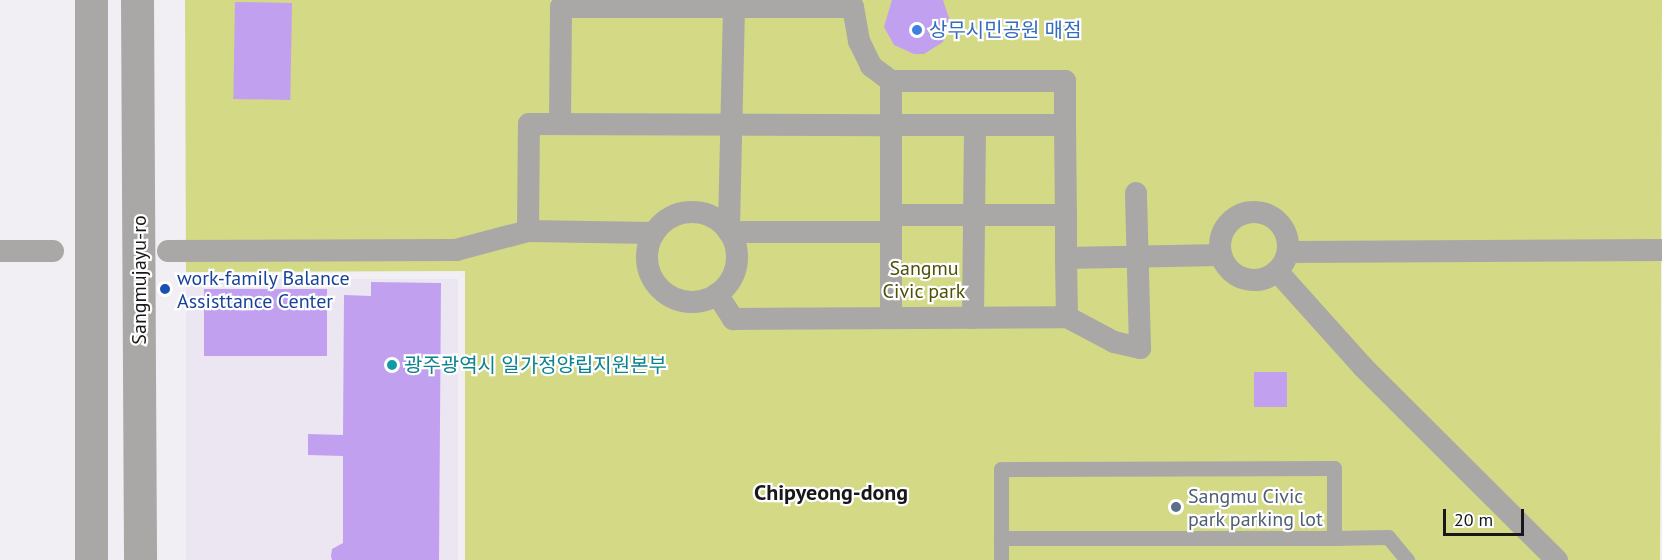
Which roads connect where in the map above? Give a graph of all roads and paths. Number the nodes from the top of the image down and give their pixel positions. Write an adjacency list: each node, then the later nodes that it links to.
1 (91, 0): 31 (street)
2 (137, 0): 32 (street, Sangmujayu-ro)
3 (734, 8): 4 (street); 5 (street); 6 (street)
4 (891, 81): 7 (street); 9 (street)
5 (560, 124): 6 (street); 14 (street)
6 (734, 124): 7 (street); 15 (street)
7 (891, 125): 8 (street); 13 (street)
8 (975, 125): 9 (street); 11 (street)
9 (1065, 125): 12 (street)
10 (1136, 193): 22 (street)
11 (974, 215): 12 (street); 13 (street); 28 (street)
12 (1066, 215): 23 (street)
13 (891, 224): 15 (street); 27 (street)
14 (528, 231): 16 (street); 17 (street)
15 (729, 232): 16 (street); 25 (street)
16 (654, 233): 25 (street)
17 (168, 250)
18 (1662, 250): 24 (street)
19 (0, 251): 20 (street)
20 (53, 251)
21 (1221, 255): 22 (street); 24 (street); 24 (street)
22 (1139, 256): 23 (street); 26 (street)
23 (1066, 258): 26 (street)
24 (1282, 261): 35 (street)
25 (717, 294): 27 (street)
26 (1067, 317): 28 (street)
27 (891, 318): 28 (street)
28 (973, 318)
29 (1334, 537): 30 (lane); 30 (lane); 34 (lane)
30 (1001, 538): 33 (lane)
31 (91, 560)
32 (140, 560)
33 (1001, 560)
34 (1407, 560)
35 (1557, 560)

